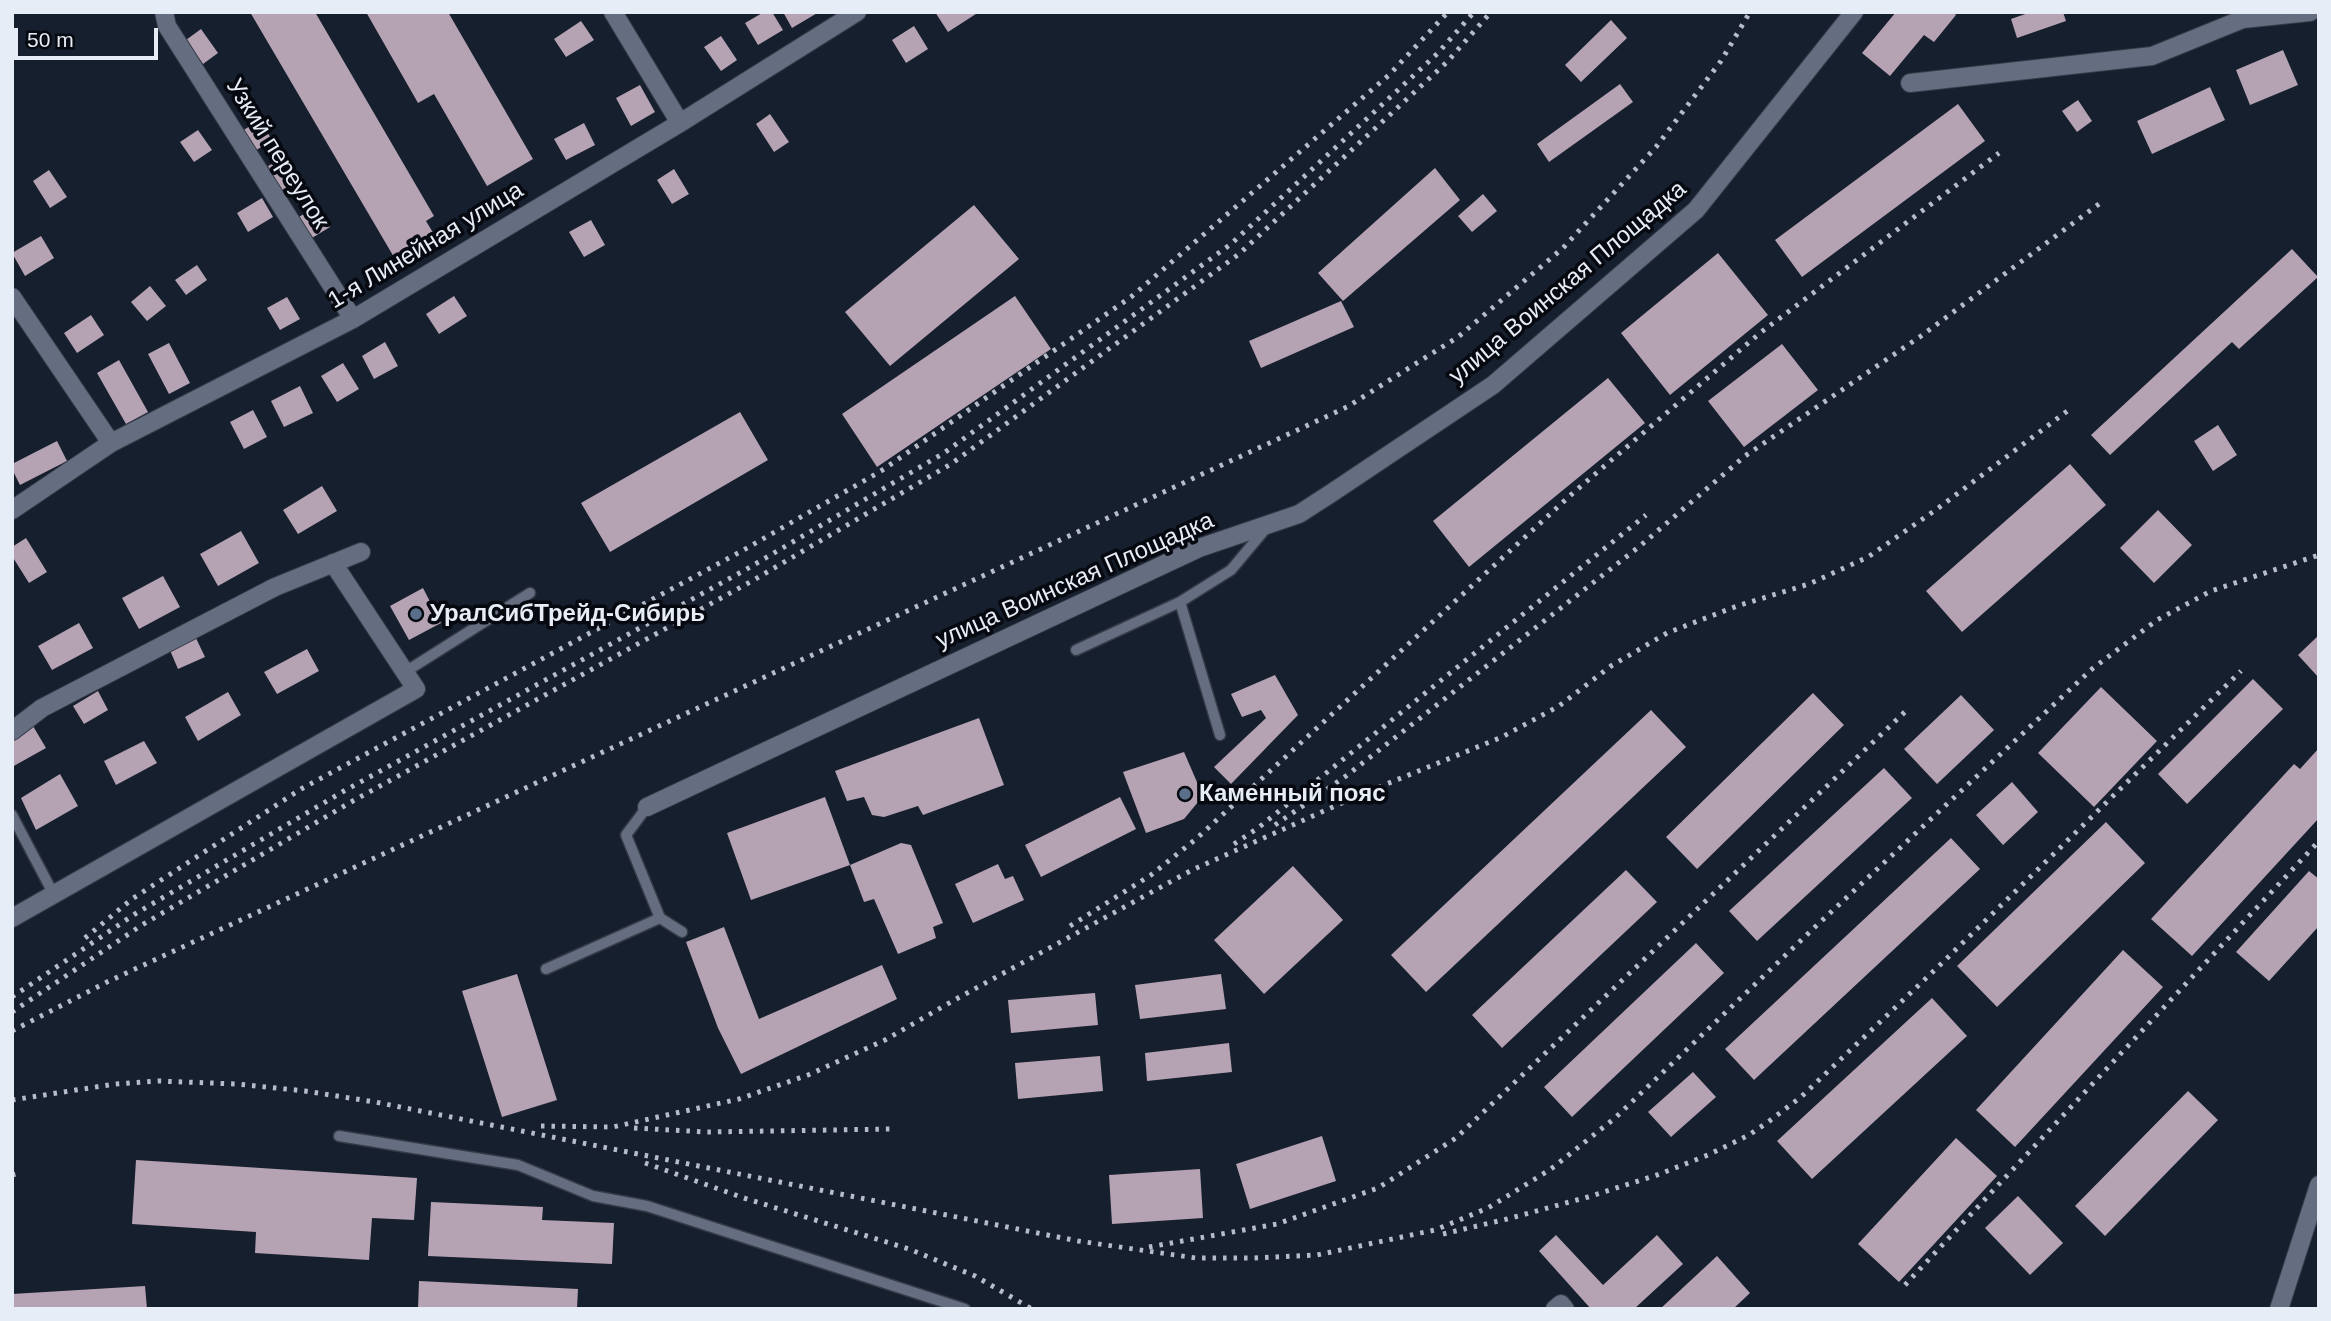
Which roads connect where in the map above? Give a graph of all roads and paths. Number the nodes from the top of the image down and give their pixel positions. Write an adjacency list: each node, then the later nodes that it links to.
1 (164, 12): 9 (street, Узкий переулок)
2 (613, 12): 7 (street)
3 (857, 12): 7 (street, 1-я Линейная улица)
4 (1854, 12): 12 (street, улица Воинская Площадка)
5 (2310, 12): 6 (street)
6 (1910, 83)
7 (680, 122): 9 (street, 1-я Линейная улица)
8 (12, 297): 10 (street)
9 (353, 319): 10 (street, 1-я Линейная улица)
10 (111, 443): 11 (street, 1-я Линейная улица)
11 (12, 510)
12 (1269, 525): 16 (lane); 21 (street, улица Воинская Площадка)
13 (361, 552): 14 (street)
14 (333, 564): 18 (street); 19 (street)
15 (530, 593): 18 (lane)
16 (1180, 602): 17 (lane); 20 (lane)
17 (1076, 650)
18 (405, 672): 23 (street)
19 (12, 731)
20 (1220, 735)
21 (647, 807): 25 (lane)
22 (12, 816): 23 (lane)
23 (54, 895): 24 (street)
24 (12, 918)
25 (660, 918): 26 (lane); 27 (lane)
26 (682, 932)
27 (546, 969)
28 (339, 1136): 30 (lane)
29 (2319, 1185): 31 (street)
30 (965, 1309)
31 (2279, 1309)

